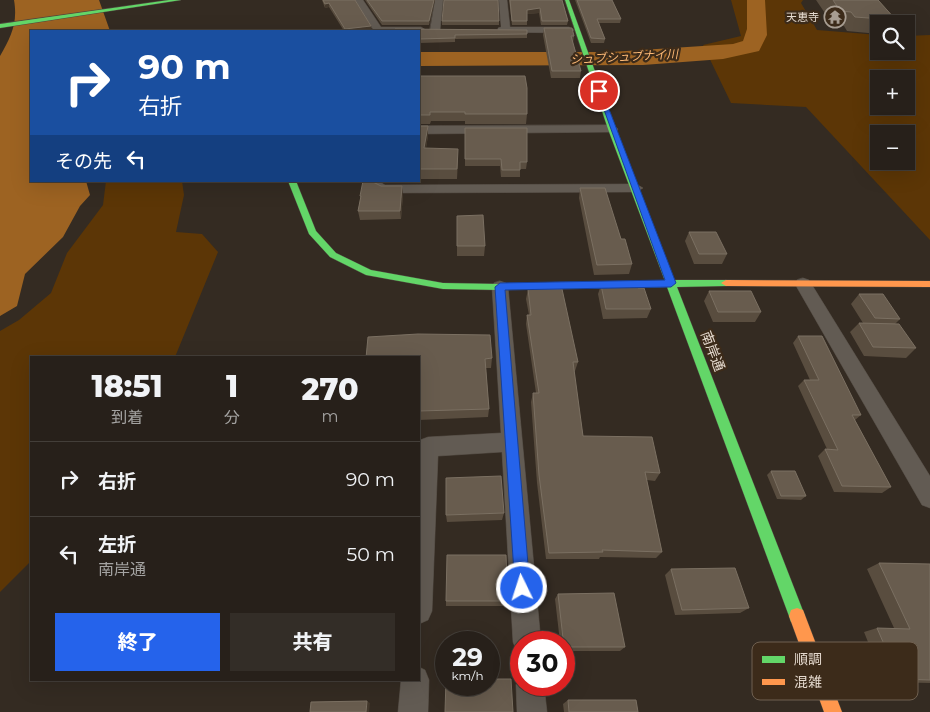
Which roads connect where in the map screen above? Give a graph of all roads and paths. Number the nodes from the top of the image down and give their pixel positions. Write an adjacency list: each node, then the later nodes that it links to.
1 (179, 0): 6 (main road)
2 (359, 0): 3 (street)
3 (439, 0)
4 (503, 0): 8 (street)
5 (567, 0): 9 (main road, 南岸通)
6 (0, 26)
7 (488, 30): 8 (street)
8 (506, 30): 9 (street)
9 (577, 30): 10 (main road, 南岸通)
10 (612, 129): 11 (street); 14 (main road, 南岸通)
11 (420, 130)
12 (292, 182): 18 (main road)
13 (369, 182): 14 (street)
14 (636, 188): 15 (main road, 南岸通)
15 (671, 283): 16 (main road); 18 (main road); 23 (main road, 南岸通)
16 (803, 284): 17 (main road); 20 (street)
17 (930, 284)
18 (500, 287): 19 (street)
19 (512, 442): 21 (street); 22 (street)
20 (930, 497)
21 (420, 593)
22 (525, 631)
23 (806, 642)
24 (415, 681): 27 (street)
25 (531, 696): 28 (street)
26 (827, 700): 29 (main road, 南岸通)
27 (413, 712)
28 (532, 712)
29 (832, 712)

